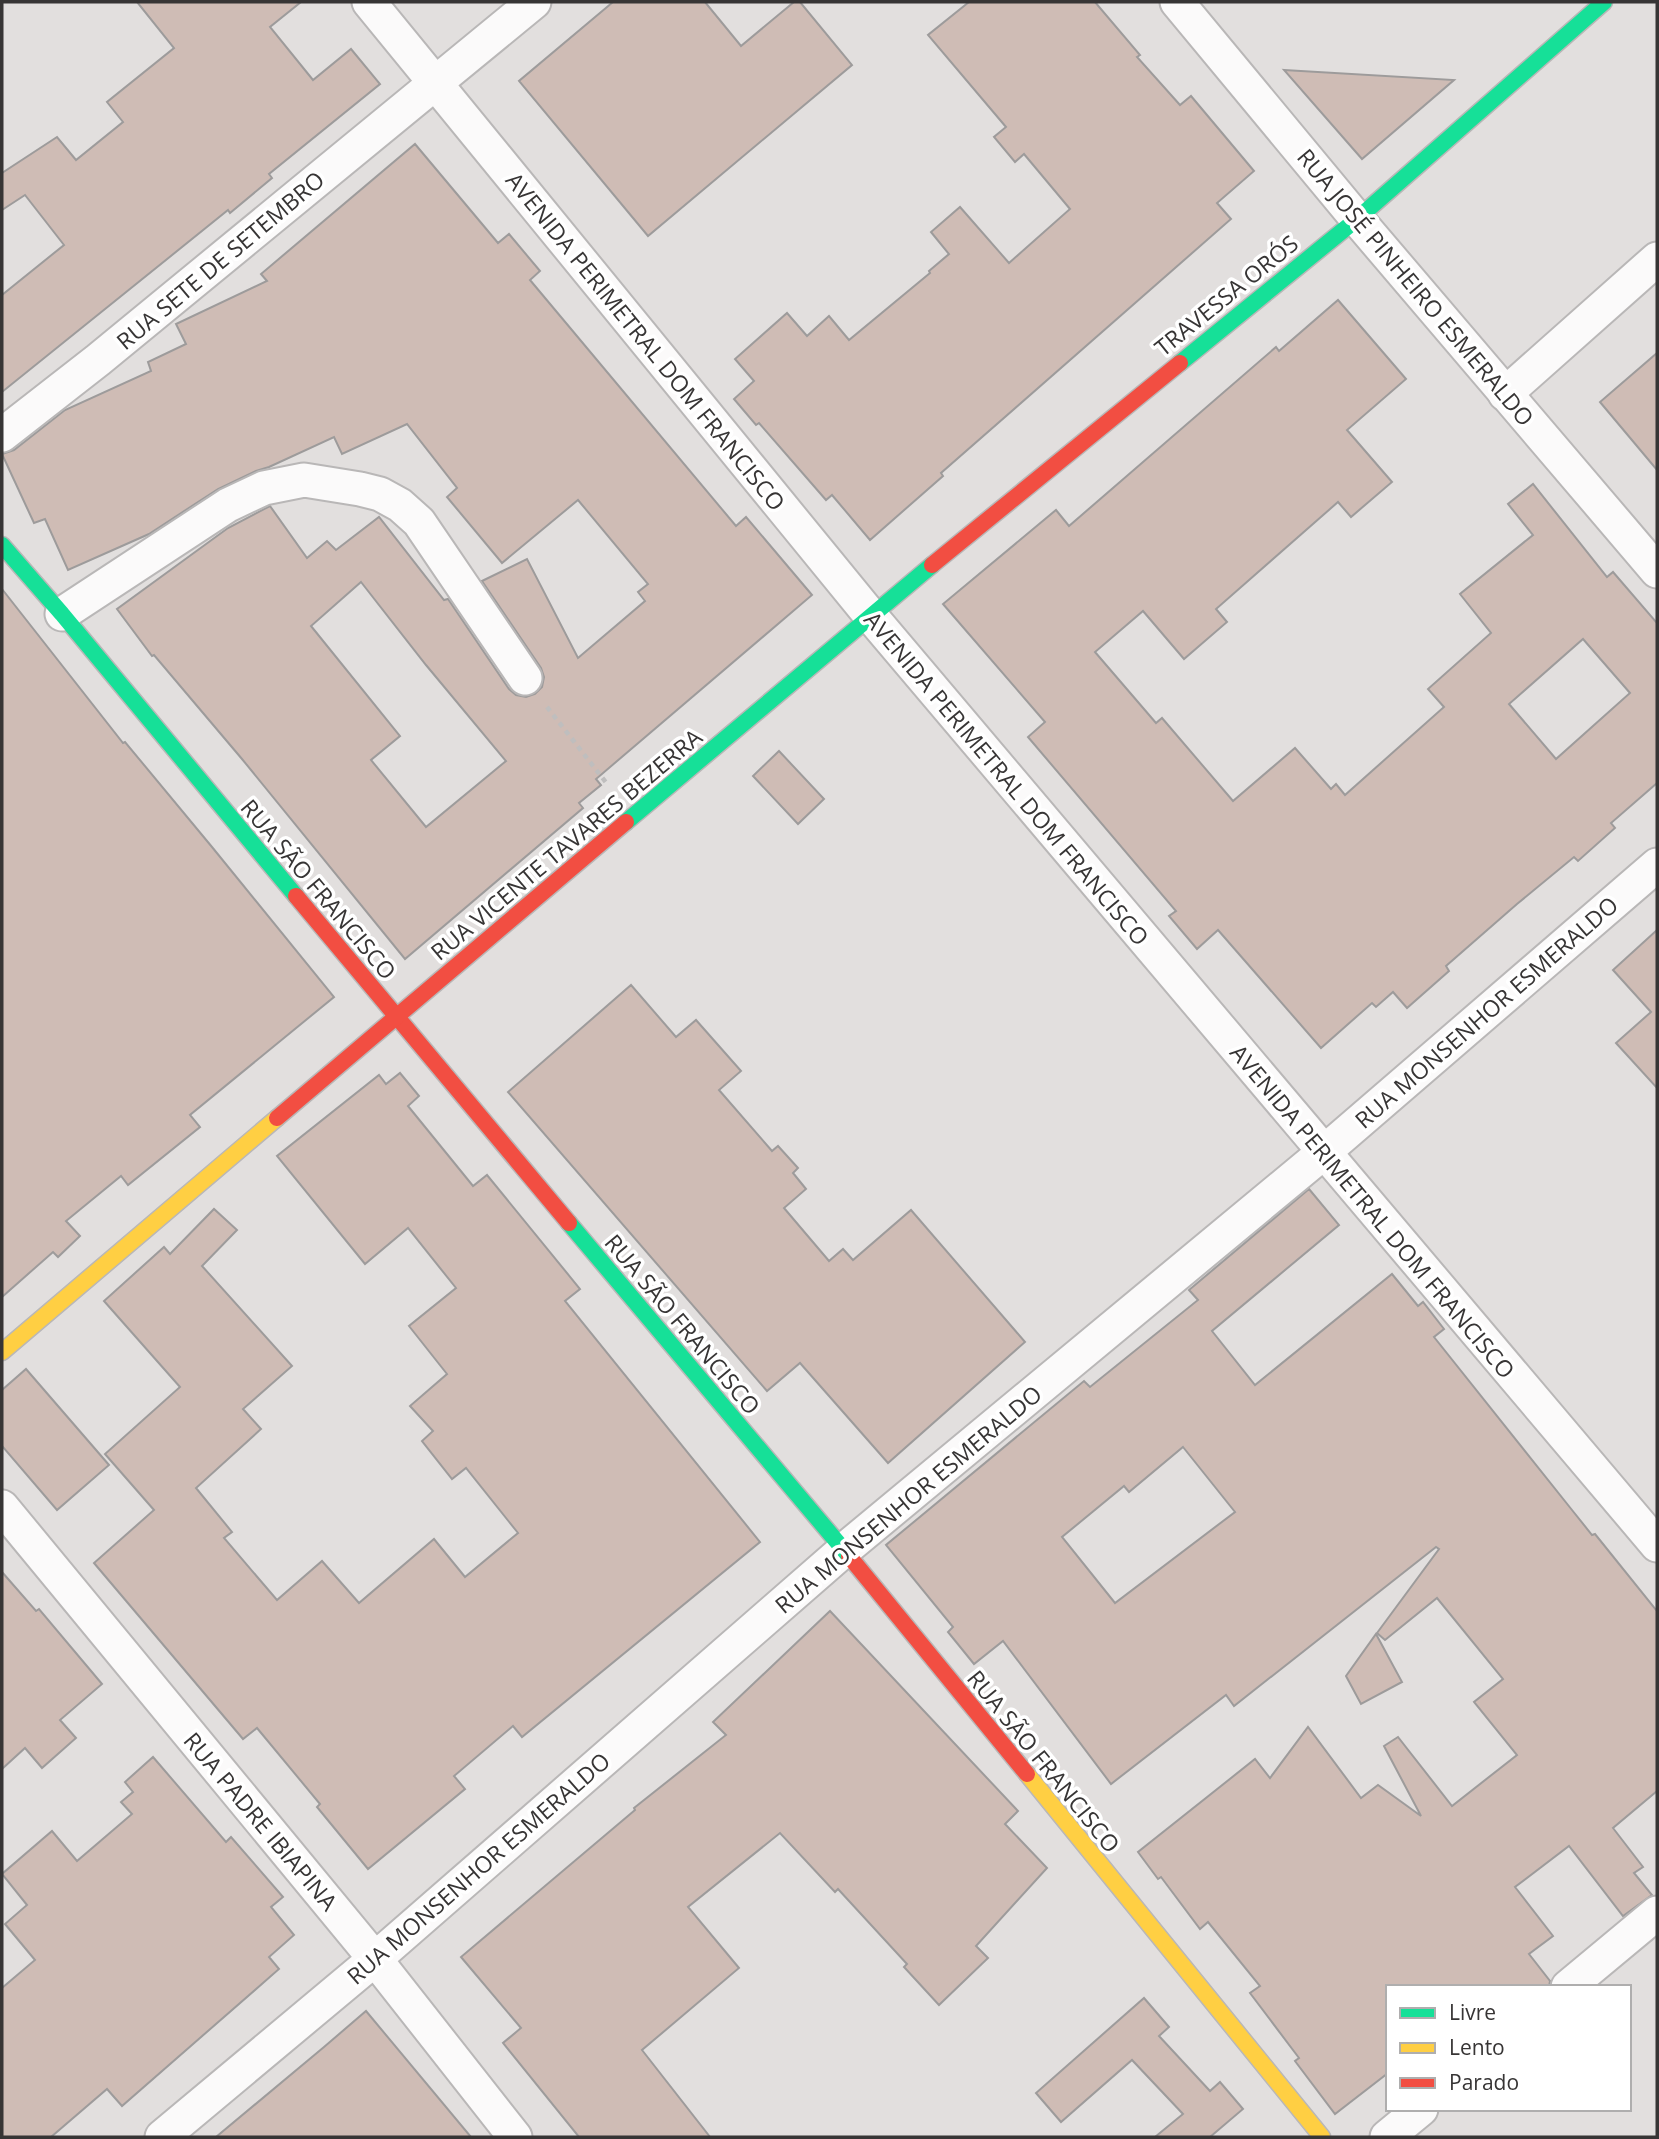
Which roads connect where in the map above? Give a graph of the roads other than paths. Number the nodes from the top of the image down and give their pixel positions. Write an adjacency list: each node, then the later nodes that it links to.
1 (369, 2): 5 (street, AVENIDA PERIMETRAL DOM FRANCISCO)
2 (534, 2): 5 (street, RUA SETE DE SETEMBRO)
3 (1177, 2): 6 (street, RUA JOSÉ PINHEIRO ESMERALDO)
4 (1604, 2): 6 (street, TRAVESSA ORÓS)
5 (435, 83): 9 (street, RUA SETE DE SETEMBRO); 13 (street, AVENIDA PERIMETRAL DOM FRANCISCO)
6 (1357, 219): 8 (street, RUA JOSÉ PINHEIRO ESMERALDO); 13 (street, TRAVESSA ORÓS)
7 (1657, 259): 8 (street)
8 (1506, 394): 11 (street, RUA JOSÉ PINHEIRO ESMERALDO)
9 (2, 435)
10 (4, 553): 12 (street, RUA SÃO FRANCISCO)
11 (1657, 571)
12 (62, 614): 14 (street); 16 (street, RUA SÃO FRANCISCO)
13 (870, 615): 16 (street, RUA VICENTE TAVARES BEZERRA); 17 (street, AVENIDA PERIMETRAL DOM FRANCISCO)
14 (525, 678)
15 (1657, 864): 17 (street, RUA MONSENHOR ESMERALDO)
16 (396, 1018): 18 (street, RUA VICENTE TAVARES BEZERRA); 21 (street, RUA SÃO FRANCISCO)
17 (1323, 1153): 20 (street, AVENIDA PERIMETRAL DOM FRANCISCO); 21 (street, RUA MONSENHOR ESMERALDO)
18 (2, 1352)
19 (2, 1507): 23 (street, RUA PADRE IBIAPINA)
20 (1657, 1545)
21 (844, 1550): 23 (street, RUA MONSENHOR ESMERALDO); 28 (street, RUA SÃO FRANCISCO)
22 (1657, 1913): 24 (street)
23 (375, 1959): 26 (street, RUA MONSENHOR ESMERALDO); 27 (street, RUA PADRE IBIAPINA)
24 (1570, 1985)
25 (1419, 2111): 29 (street)
26 (162, 2137)
27 (515, 2137)
28 (1322, 2137)
29 (1387, 2137)

